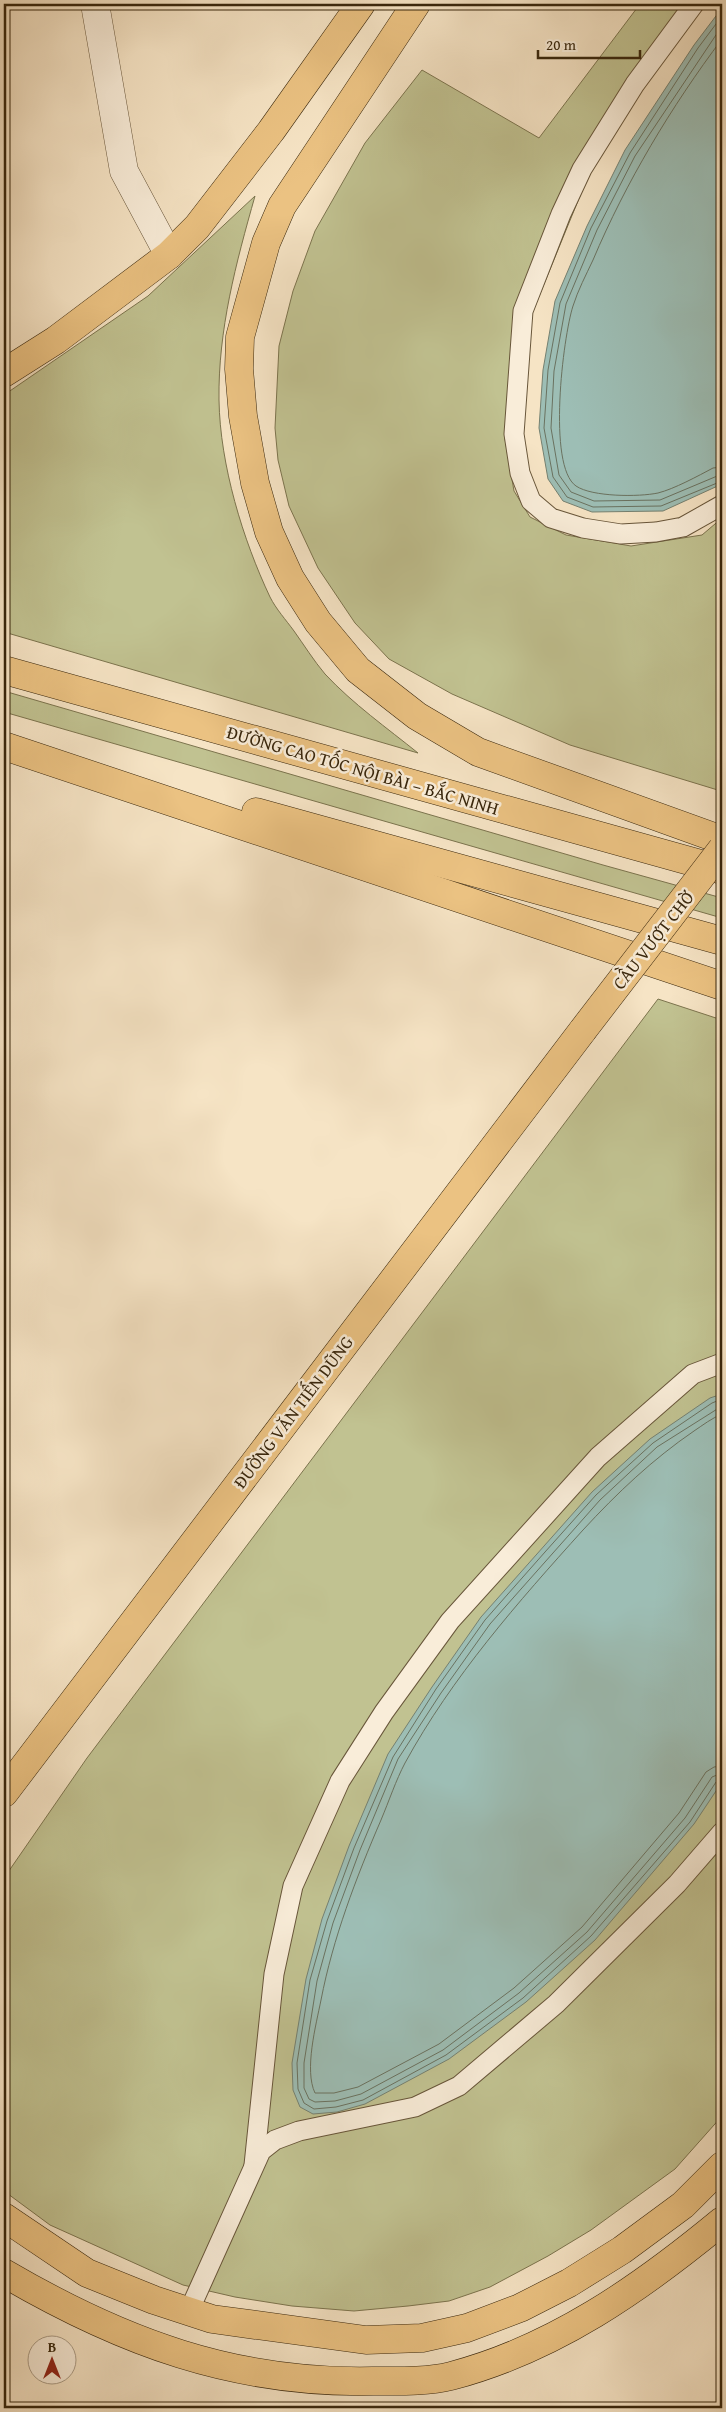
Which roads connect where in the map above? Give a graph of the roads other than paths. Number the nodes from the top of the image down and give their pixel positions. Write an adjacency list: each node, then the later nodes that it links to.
1 (95, 4): 5 (street)
2 (361, 4): 5 (main road)
3 (416, 4): 11 (main road)
4 (694, 4): 7 (lane)
5 (170, 255): 6 (main road)
6 (4, 373)
7 (722, 505)
8 (4, 670): 13 (main road, ĐƯỜNG CAO TỐC NỘI BÀI – BẮC NINH)
9 (4, 742): 14 (main road)
10 (4, 746): 15 (main road)
11 (722, 840)
12 (722, 849): 16 (main road, CẦU VƯỢT CHỜ, bridge)
13 (722, 870)
14 (722, 941)
15 (722, 986)
16 (583, 1030): 18 (main road, ĐƯỜNG VĂN TIẾN DŨNG)
17 (722, 1363): 20 (lane)
18 (4, 1793)
19 (722, 1832): 20 (lane)
20 (254, 2165): 25 (lane)
21 (722, 2166): 25 (main road)
22 (4, 2216): 25 (main road)
23 (722, 2221): 24 (main road)
24 (4, 2273)
25 (189, 2311)

